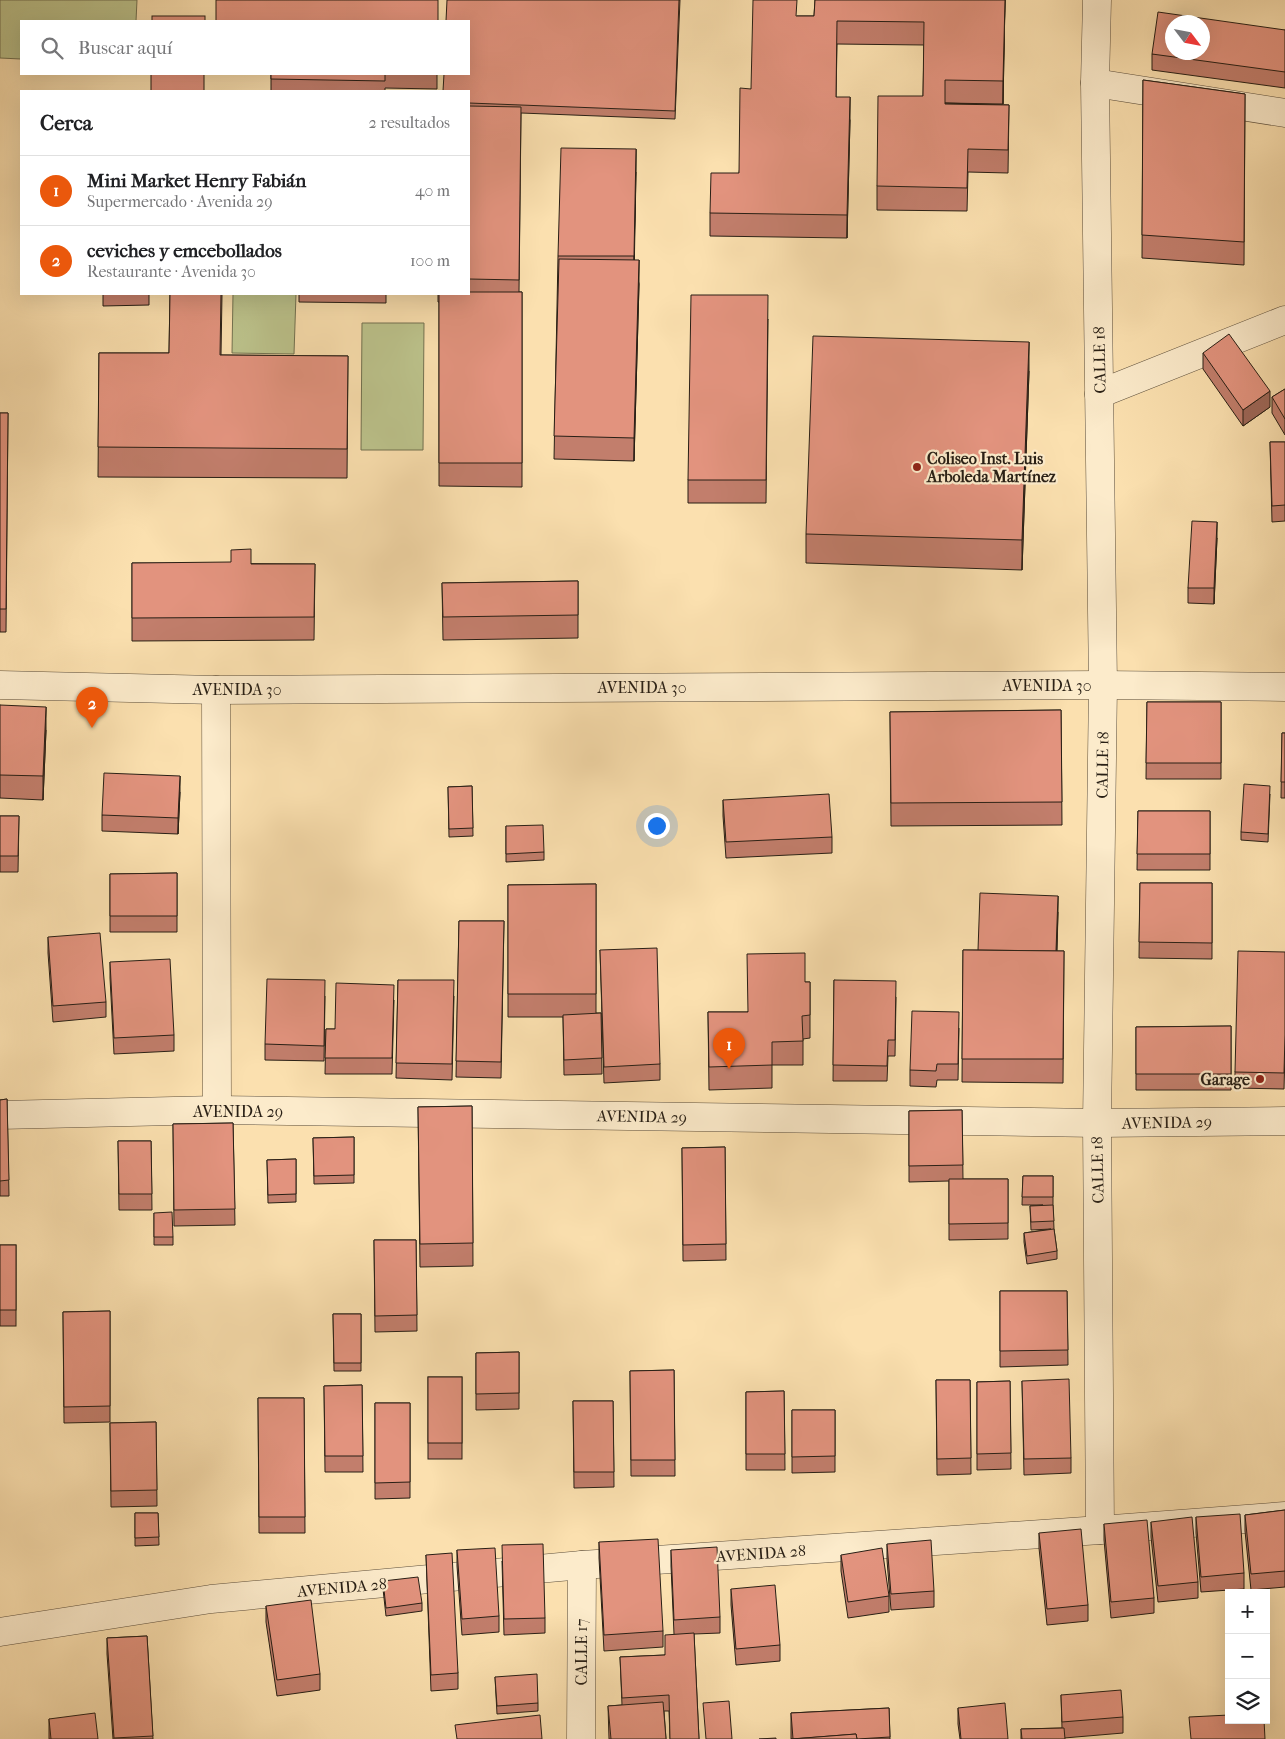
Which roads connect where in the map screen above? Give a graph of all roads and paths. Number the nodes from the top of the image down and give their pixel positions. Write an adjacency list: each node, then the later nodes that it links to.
1 (1097, 0): 2 (street, CALLE 18)
2 (1095, 83): 3 (street); 5 (street, CALLE 18)
3 (1285, 113)
4 (1285, 320): 5 (street)
5 (1099, 394): 7 (street, CALLE 18)
6 (0, 685): 9 (street, AVENIDA 30)
7 (1103, 685): 8 (street, AVENIDA 30); 9 (street, AVENIDA 30); 13 (street, CALLE 18)
8 (1285, 687)
9 (216, 690): 10 (street)
10 (217, 1110): 11 (street, AVENIDA 29); 13 (street, AVENIDA 29)
11 (0, 1115)
12 (1285, 1121): 13 (street, AVENIDA 29)
13 (1097, 1123): 15 (street, CALLE 18)
14 (1285, 1516): 15 (street, AVENIDA 28)
15 (1100, 1530): 16 (street, AVENIDA 28)
16 (582, 1565): 17 (street, AVENIDA 28); 18 (street, CALLE 17)
17 (0, 1632)
18 (581, 1739)

